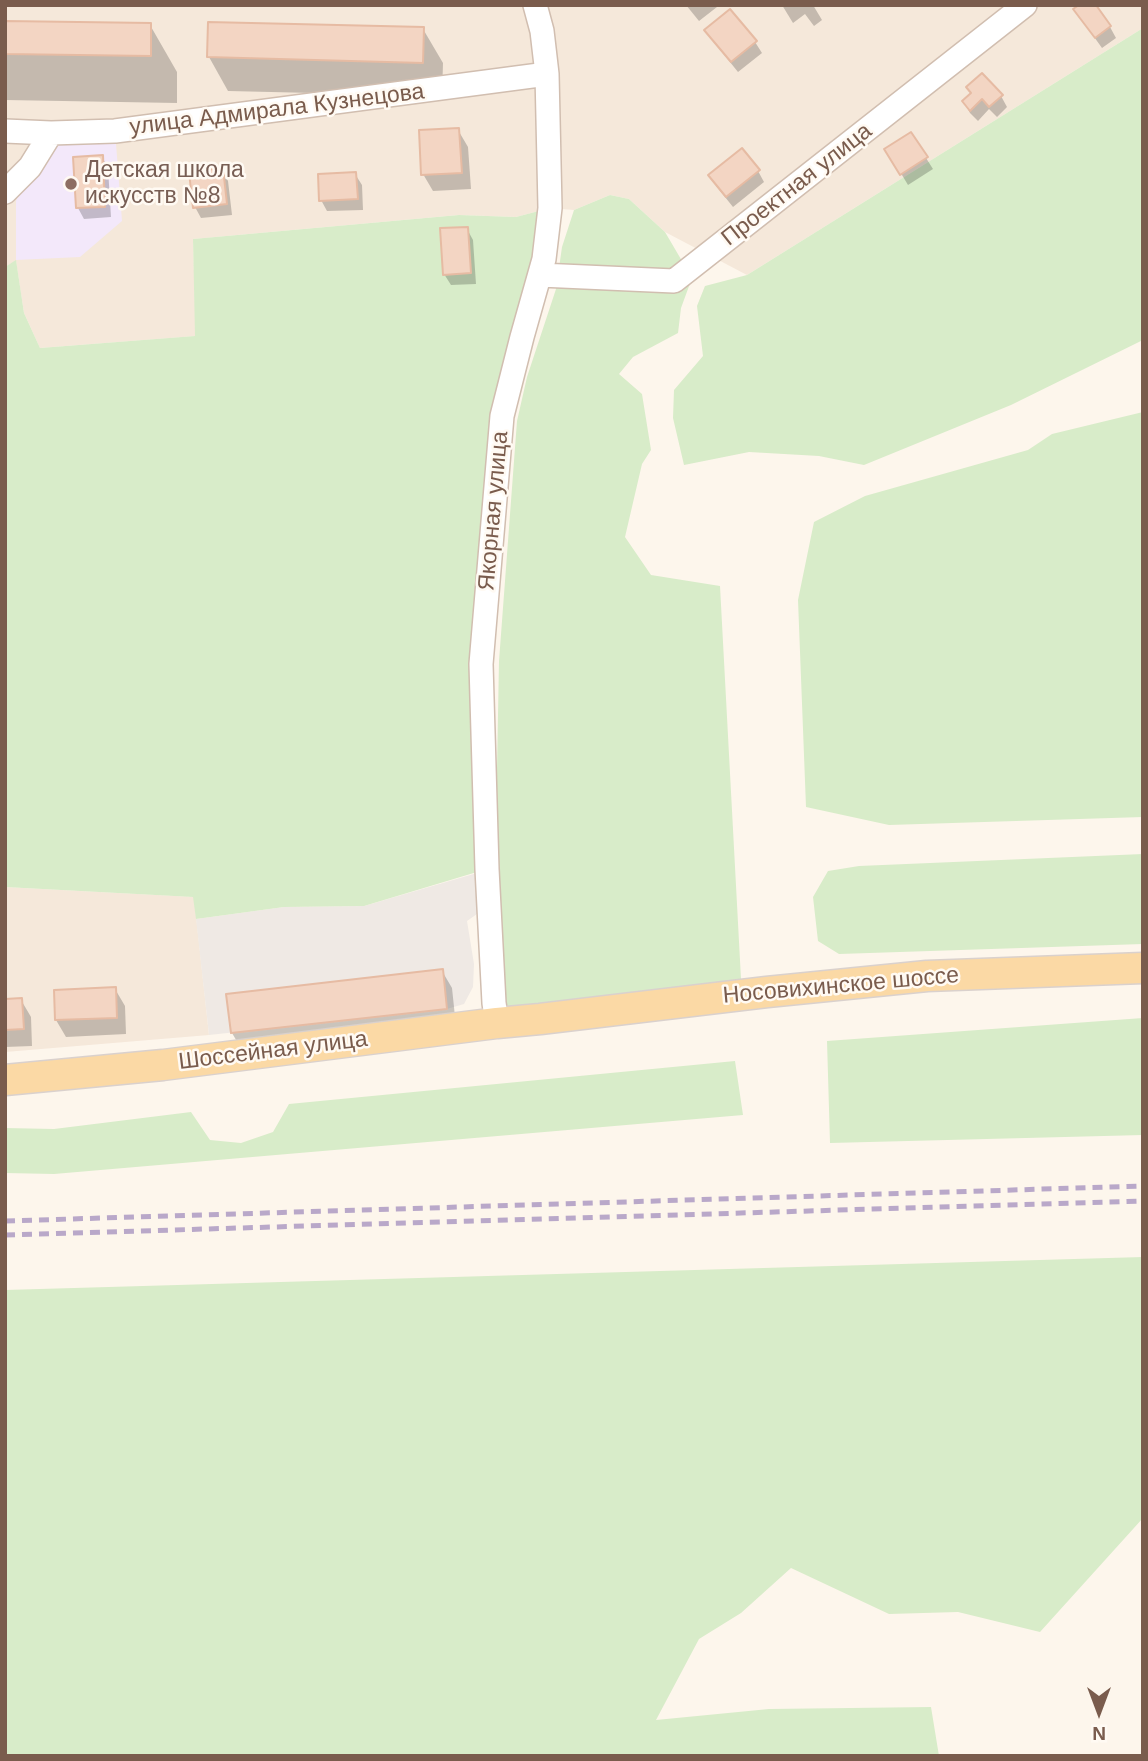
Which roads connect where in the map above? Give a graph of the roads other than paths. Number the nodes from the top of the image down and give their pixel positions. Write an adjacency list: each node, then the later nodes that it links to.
1 (535, 5): 3 (street, Якорная улица)
2 (1025, 5): 7 (street, Проектная улица)
3 (547, 74): 5 (street, улица Адмирала Кузнецова); 7 (street, Якорная улица)
4 (5, 131): 5 (street, улица Адмирала Кузнецова)
5 (51, 134): 6 (street)
6 (5, 192)
7 (540, 275): 10 (street, Якорная улица)
8 (1143, 968): 9 (main road, Носовихинское шоссе)
9 (540, 1020): 10 (main road, Шоссейная улица)
10 (497, 1023): 11 (main road, Шоссейная улица)
11 (5, 1080)

